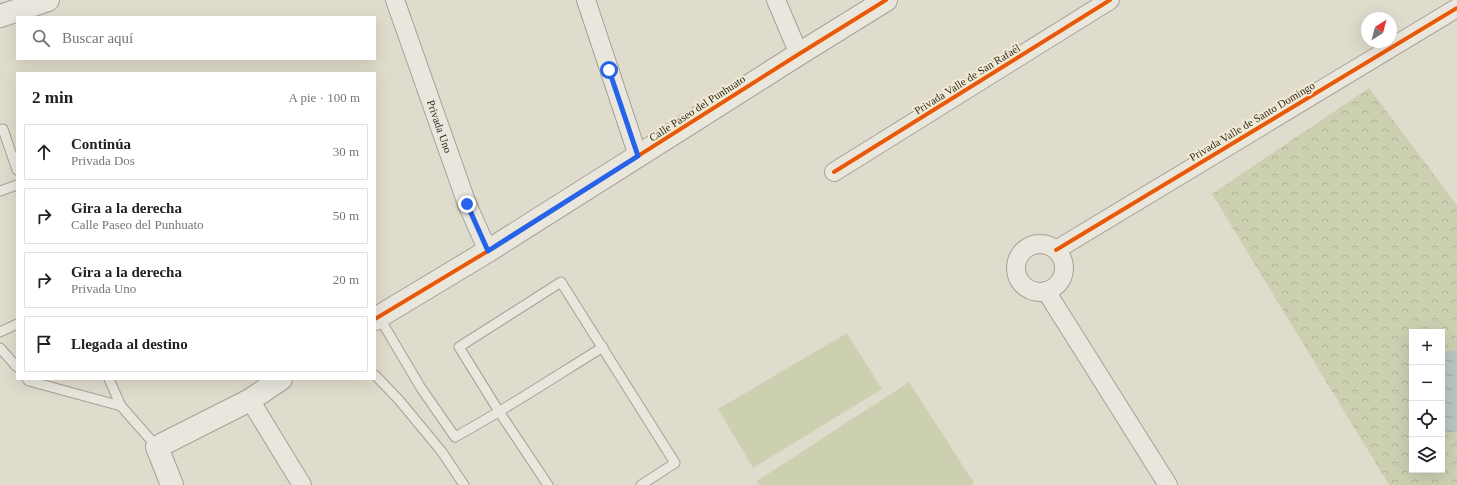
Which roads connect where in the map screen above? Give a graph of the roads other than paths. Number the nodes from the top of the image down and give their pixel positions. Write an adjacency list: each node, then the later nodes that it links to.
1 (48, 0): 8 (street)
2 (395, 0): 17 (street, Privada Uno)
3 (586, 0): 11 (street)
4 (776, 0): 9 (street)
5 (886, 0): 9 (street, Calle Paseo del Punhuato)
6 (1110, 0): 13 (street, Privada Valle de San Rafaél)
7 (1457, 8): 16 (street, Privada Valle de Santo Domingo)
8 (0, 16)
9 (799, 54): 11 (street, Calle Paseo del Punhuato)
10 (0, 130): 12 (lane)
11 (638, 156): 17 (street, Calle Paseo del Punhuato)
12 (16, 167)
13 (834, 172)
14 (16, 185): 15 (lane)
15 (0, 191)
16 (1056, 250): 18 (street); 18 (street)
17 (488, 251): 19 (street, Calle Paseo del Punhuato)
18 (1046, 291): 38 (street)
19 (377, 318): 31 (lane)
20 (16, 324): 21 (lane)
21 (0, 332)
22 (603, 347): 31 (lane); 31 (lane); 37 (lane)
23 (0, 348): 24 (lane)
24 (16, 366)
25 (376, 376): 35 (lane)
26 (28, 380): 30 (lane)
27 (109, 380): 30 (lane)
28 (280, 380): 29 (street)
29 (250, 400): 32 (street); 34 (street)
30 (122, 406): 32 (lane)
31 (500, 413): 36 (lane)
32 (157, 447): 33 (street)
33 (172, 485)
34 (302, 485)
35 (464, 485)
36 (548, 485)
37 (641, 485)
38 (1168, 485)

